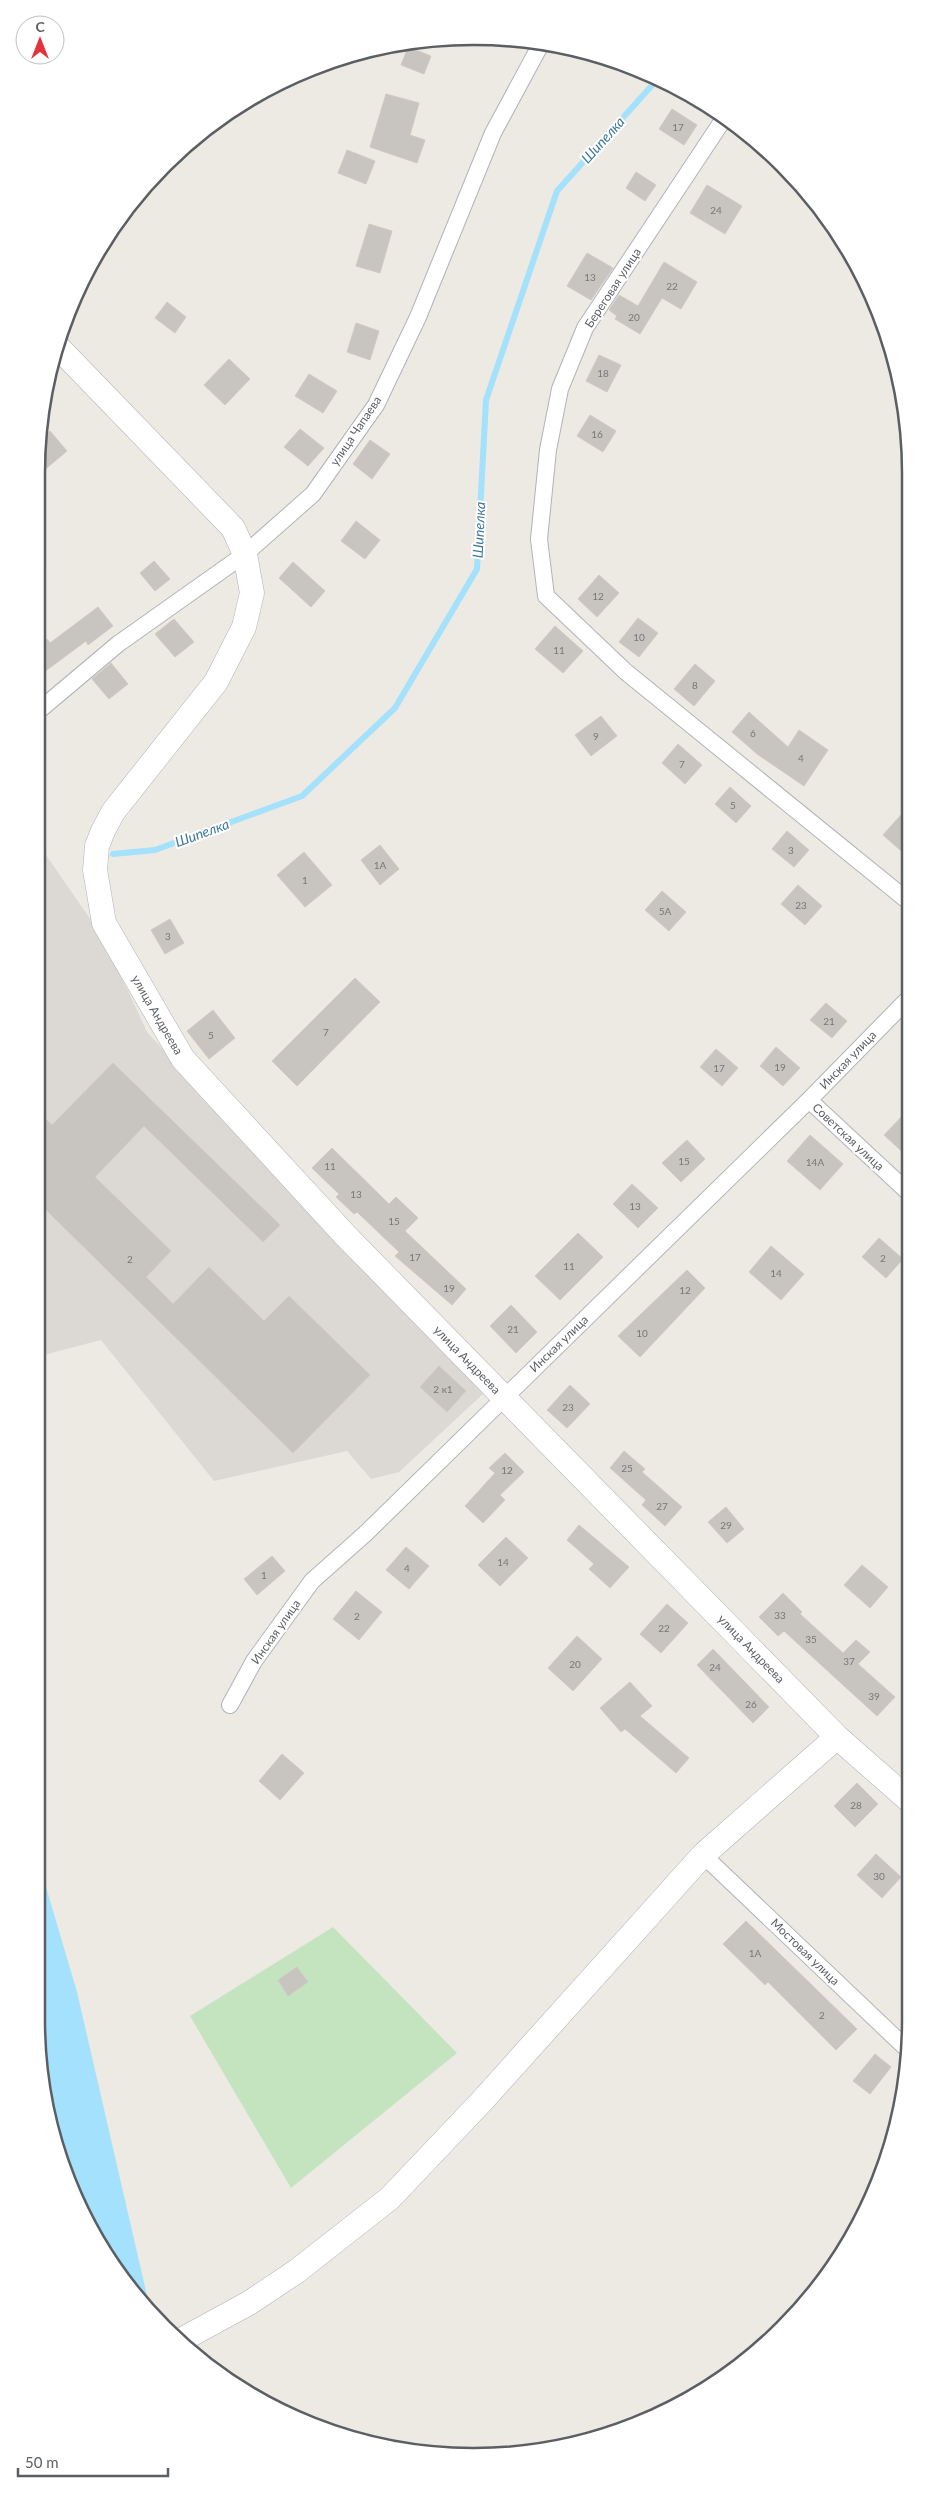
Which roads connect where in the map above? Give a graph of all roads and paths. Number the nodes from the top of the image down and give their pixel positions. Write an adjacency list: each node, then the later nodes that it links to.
1 (538, 50): 4 (street, улица Чапаева)
2 (721, 124): 6 (street, Береговая улица)
3 (63, 352): 4 (street, улица Андреева)
4 (245, 554): 5 (street, улица Чапаева); 10 (street, улица Андреева)
5 (45, 705)
6 (902, 896)
7 (902, 1005): 8 (street, Инская улица)
8 (809, 1100): 9 (street, Советская улица); 10 (street, Инская улица)
9 (902, 1186)
10 (504, 1397): 11 (street, Инская улица); 12 (street, улица Андреева)
11 (230, 1705)
12 (837, 1737): 13 (street, улица Андреева); 14 (street)
13 (902, 1794)
14 (702, 1855): 15 (street, Мостовая улица); 16 (street)
15 (901, 2043)
16 (186, 2337)

